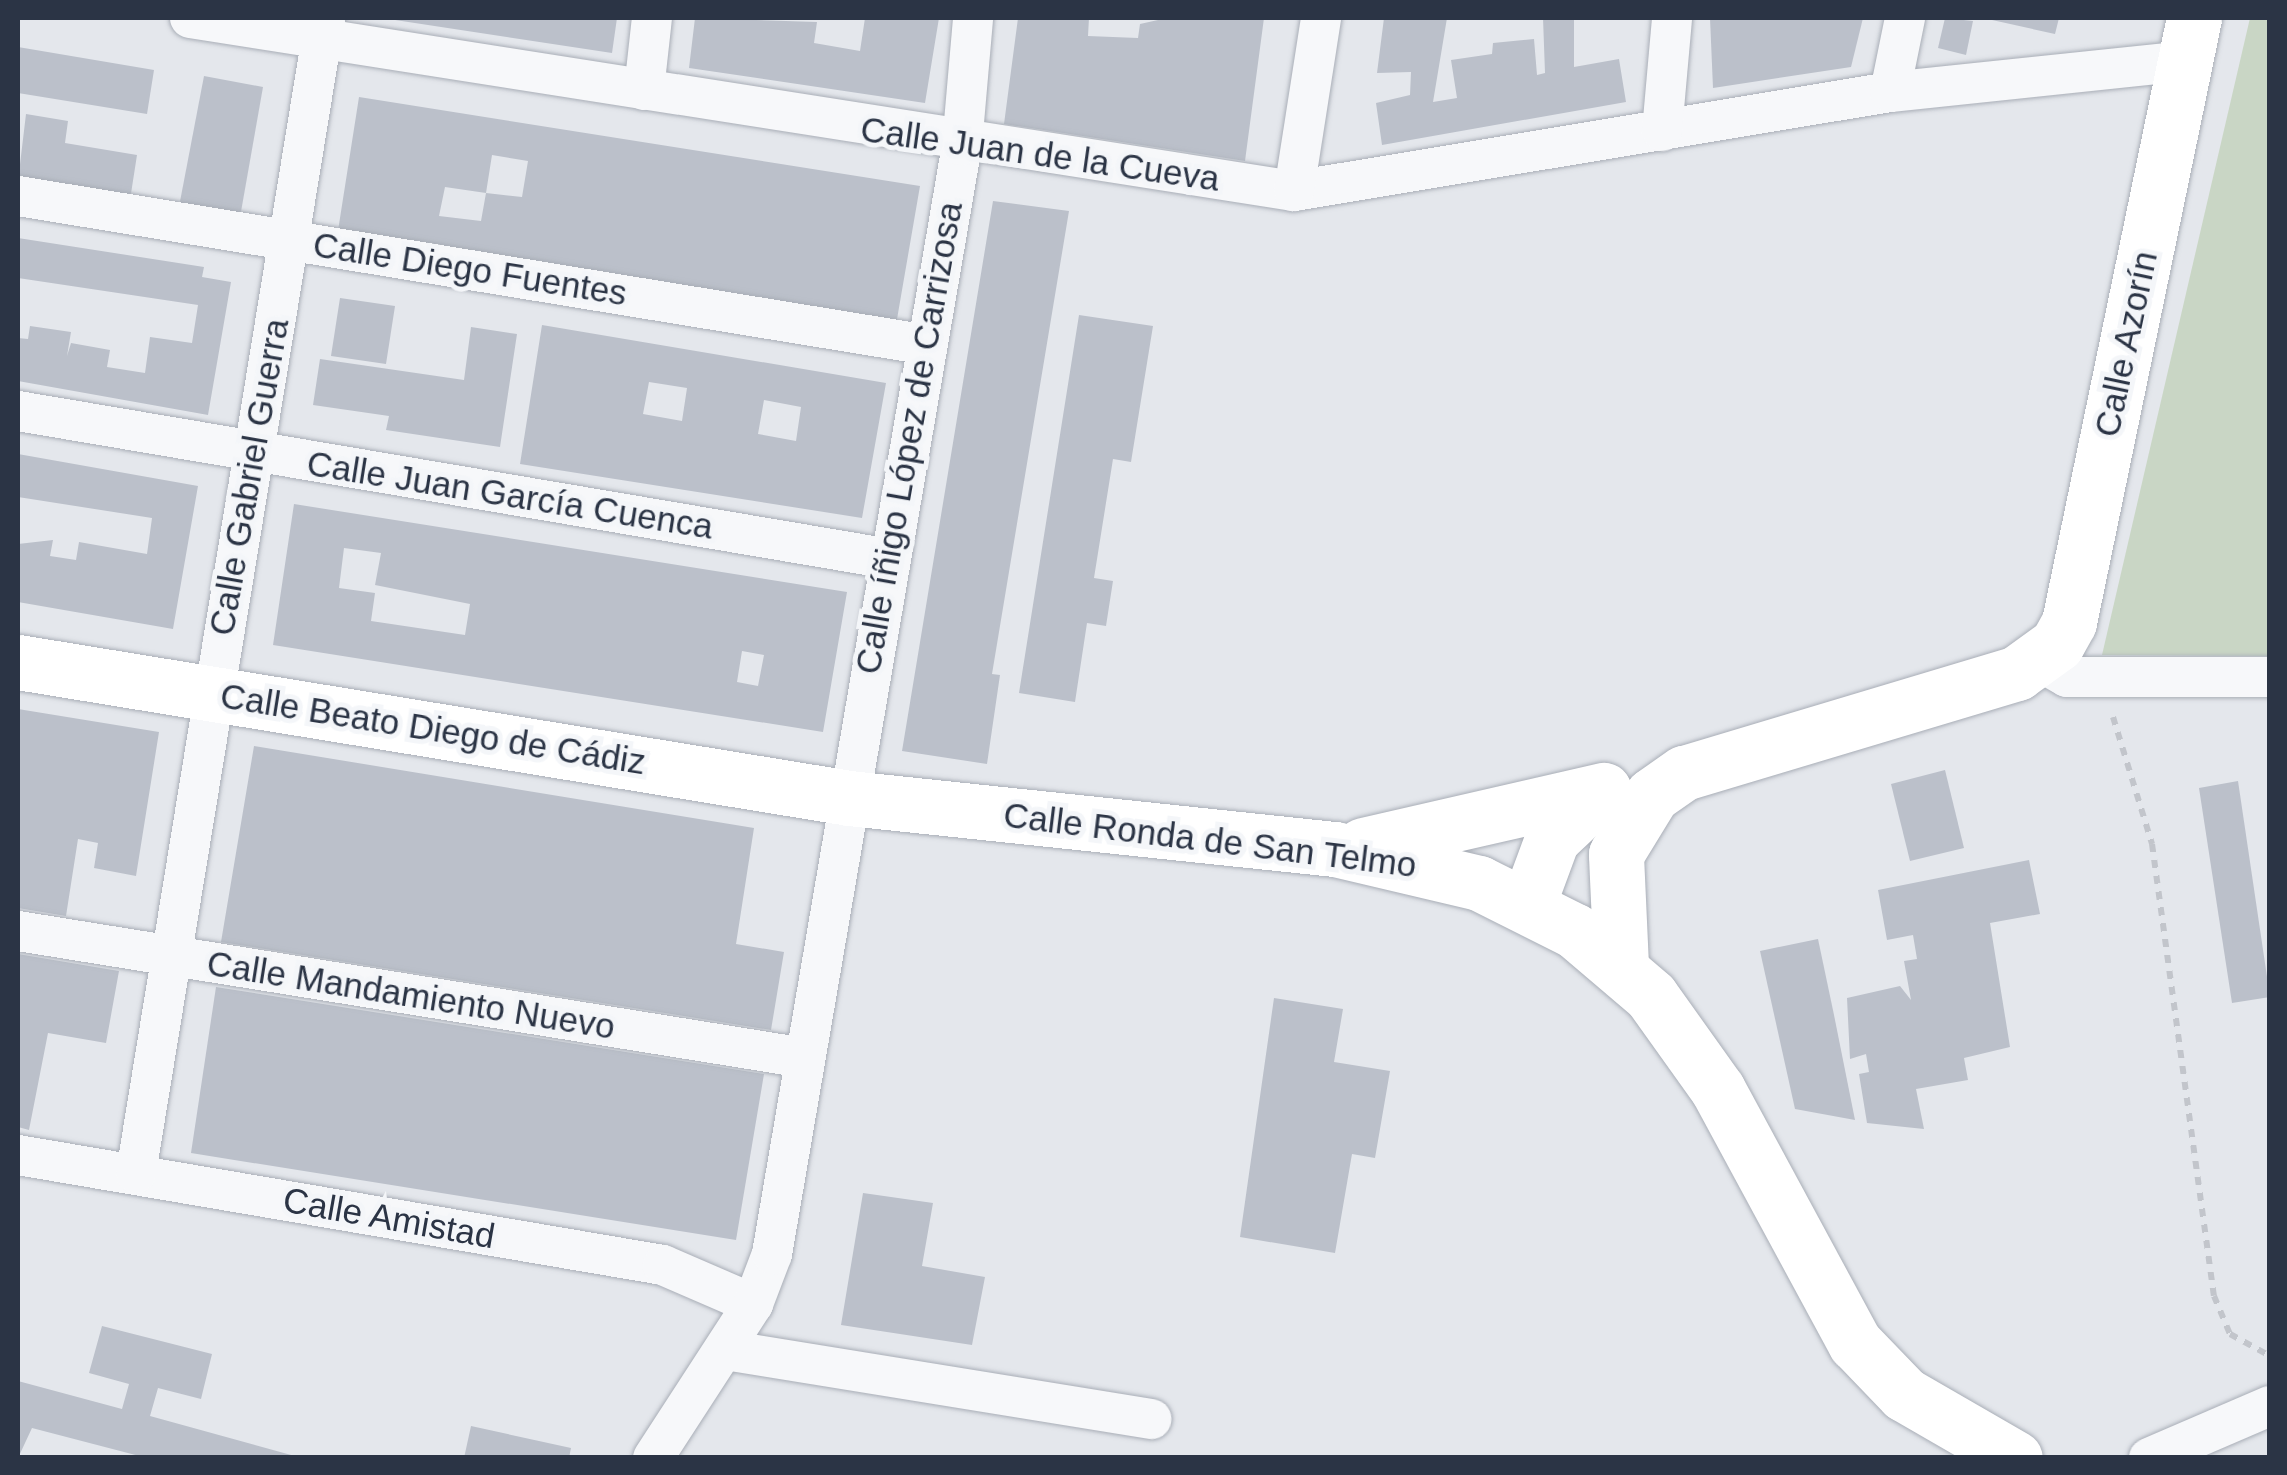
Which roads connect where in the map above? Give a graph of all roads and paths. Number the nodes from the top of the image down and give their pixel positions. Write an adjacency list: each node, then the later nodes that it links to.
1 (190, 18): 7 (street, Calle Juan de la Cueva)
2 (652, 18): 9 (street)
3 (973, 18): 12 (street, Calle íñigo López de Carrizosa)
4 (1321, 18): 13 (street)
5 (1672, 18): 11 (street)
6 (1905, 18): 10 (street)
7 (324, 30): 9 (street, Calle Juan de la Cueva); 15 (street, Calle Gabriel Guerra)
8 (2189, 39): 10 (street, Calle Juan de la Cueva); 20 (street, Calle Azorín)
9 (644, 90): 12 (street, Calle Juan de la Cueva)
10 (1890, 92): 11 (street, Calle Juan de la Cueva)
11 (1662, 131): 13 (street, Calle Juan de la Cueva)
12 (962, 146): 13 (street, Calle Juan de la Cueva); 16 (street, Calle íñigo López de Carrizosa)
13 (1294, 192)
14 (18, 196): 15 (street, Calle Diego Fuentes)
15 (288, 239): 16 (street, Calle Diego Fuentes); 18 (street, Calle Gabriel Guerra)
16 (922, 344): 19 (street, Calle íñigo López de Carrizosa)
17 (18, 411): 18 (street, Calle Juan García Cuenca)
18 (255, 453): 19 (street, Calle Juan García Cuenca); 24 (street, Calle Gabriel Guerra)
19 (884, 558): 27 (street, Calle íñigo López de Carrizosa)
20 (2039, 661): 22 (street); 25 (street)
21 (18, 662): 24 (street, Calle Beato Diego de Cádiz)
22 (2105, 676): 23 (street); 39 (path)
23 (2270, 676)
24 (212, 694): 27 (street, Calle Beato Diego de Cádiz); 32 (street, Calle Gabriel Guerra)
25 (1684, 773): 26 (street); 29 (street)
26 (1604, 790): 28 (street); 30 (street)
27 (849, 798): 28 (street, Calle Ronda de San Telmo); 34 (street)
28 (1335, 849): 30 (street, Calle Ronda de San Telmo)
29 (1616, 854): 30 (street); 33 (street)
30 (1528, 904): 33 (street, Calle Ronda de San Telmo)
31 (18, 931): 32 (street, Calle Mandamiento Nuevo)
32 (169, 956): 34 (street, Calle Mandamiento Nuevo); 36 (street, Calle Gabriel Guerra)
33 (1621, 966): 43 (street, Calle Ronda de San Telmo)
34 (805, 1058): 37 (street)
35 (18, 1155): 36 (street, Calle Amistad)
36 (136, 1173): 37 (street, Calle Amistad)
37 (753, 1304): 38 (street)
38 (725, 1350): 41 (street); 42 (street)
39 (2270, 1356)
40 (2270, 1406): 44 (street)
41 (1151, 1419)
42 (653, 1458)
43 (2015, 1458)
44 (2149, 1458)

